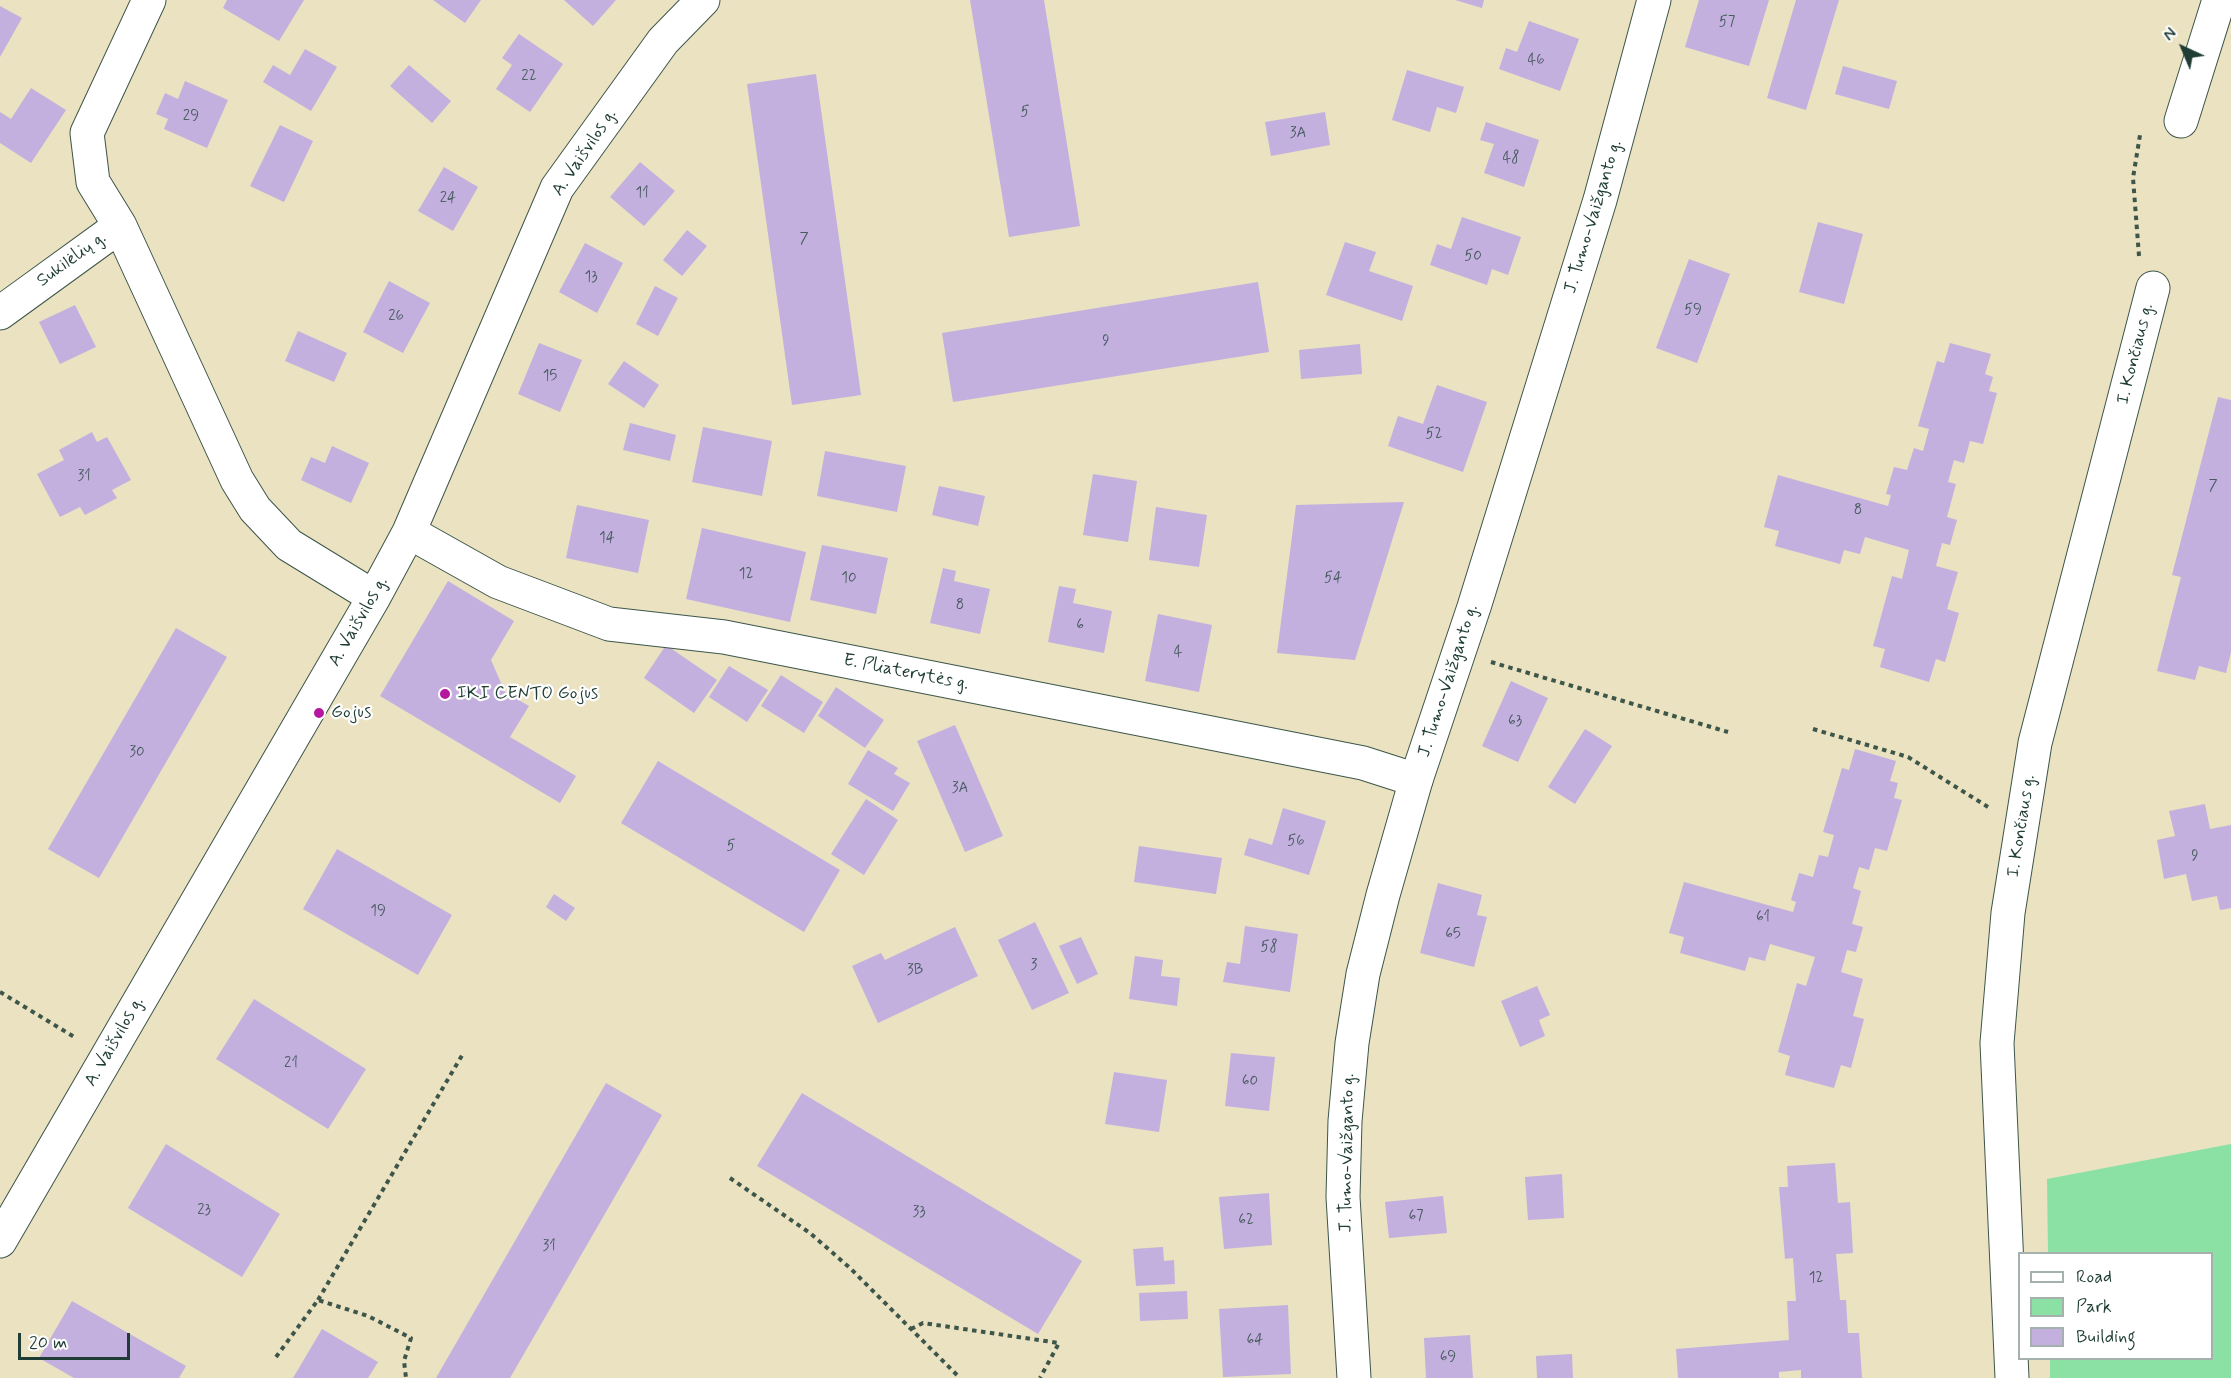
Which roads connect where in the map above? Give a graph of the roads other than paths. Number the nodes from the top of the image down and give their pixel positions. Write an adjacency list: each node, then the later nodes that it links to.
1 (149, 0): 6 (street, Sukilėlių g.)
2 (703, 0): 9 (street, A. Vaišvilos g.)
3 (1654, 0): 11 (street, J. Tumo-Vaižganto g.)
4 (2219, 0): 5 (street)
5 (2181, 121)
6 (120, 226): 8 (street, Sukilėlių g.); 10 (street)
7 (2152, 288): 14 (street, I. Končiaus g.)
8 (0, 313)
9 (409, 532): 10 (street, A. Vaišvilos g.); 11 (street, E. Pliaterytės g.)
10 (374, 597): 12 (street, A. Vaišvilos g.)
11 (1416, 780): 13 (street, J. Tumo-Vaižganto g.)
12 (0, 1241)
13 (1354, 1378)
14 (2012, 1378)

